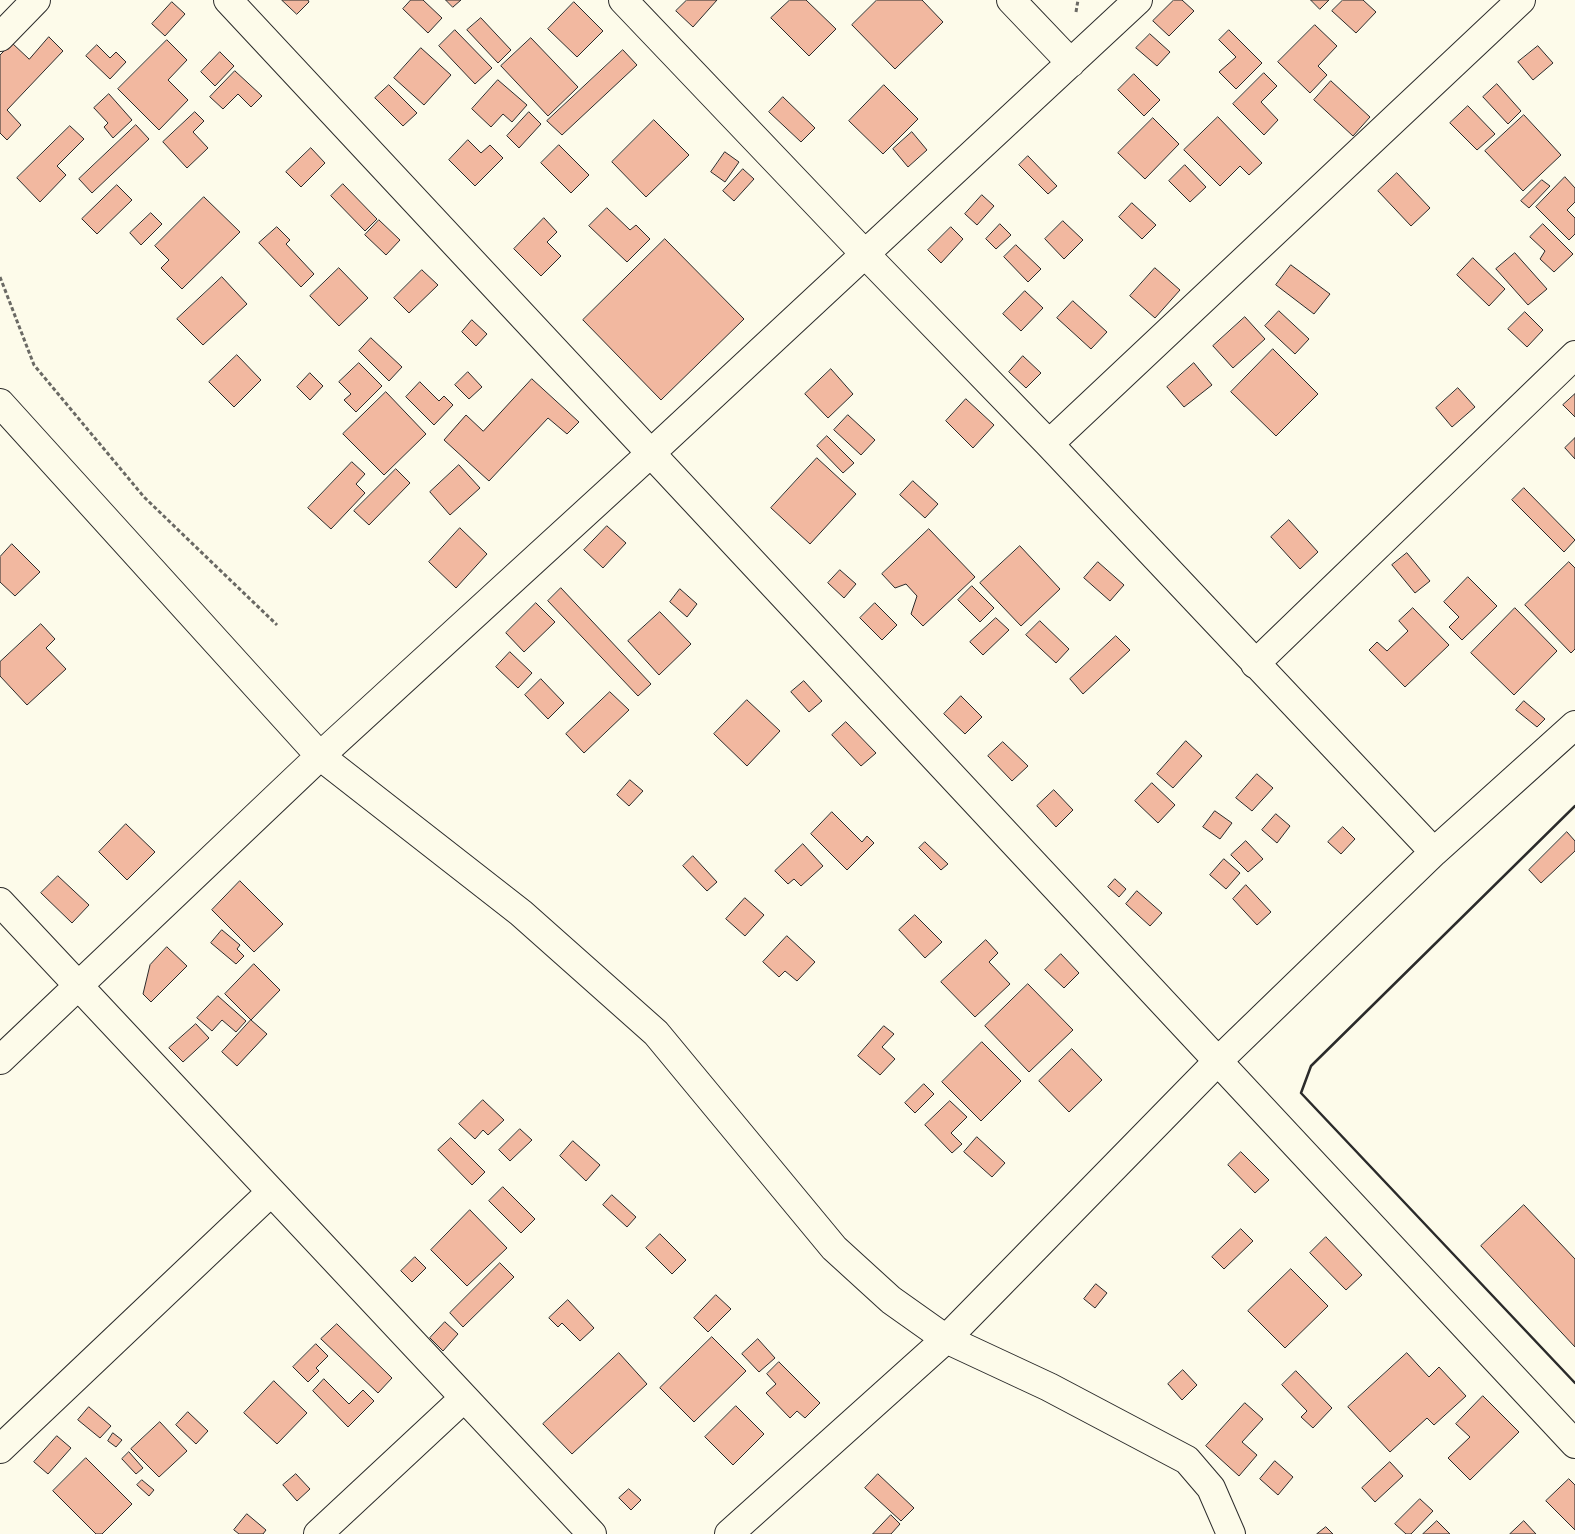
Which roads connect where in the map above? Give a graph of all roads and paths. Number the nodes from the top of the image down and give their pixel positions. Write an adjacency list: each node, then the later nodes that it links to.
1 (36, 0): 7 (street)
2 (228, 0): 14 (street)
3 (623, 0): 9 (street)
4 (1011, 0): 8 (street)
5 (1138, 0): 8 (street)
6 (1521, 0): 13 (street)
7 (0, 36)
8 (1071, 63): 9 (street)
9 (865, 254): 13 (street); 14 (street)
10 (0, 277): 15 (path)
11 (1575, 355): 16 (street)
12 (0, 403): 18 (street)
13 (1049, 444): 16 (street)
14 (652, 453): 18 (street); 23 (street)
15 (277, 625)
16 (1255, 664): 19 (street)
17 (1575, 725): 19 (street)
18 (320, 756): 21 (street); 25 (street)
19 (1434, 852): 23 (street)
20 (0, 902): 21 (street)
21 (79, 987): 22 (street); 24 (street)
22 (0, 1060)
23 (1218, 1061): 25 (street); 27 (street)
24 (271, 1192): 26 (street); 28 (street)
25 (946, 1339): 31 (street); 32 (street)
26 (464, 1398): 29 (street); 30 (street)
27 (1575, 1444)
28 (0, 1449)
29 (318, 1534)
30 (592, 1534)
31 (729, 1534)
32 (1231, 1534)

